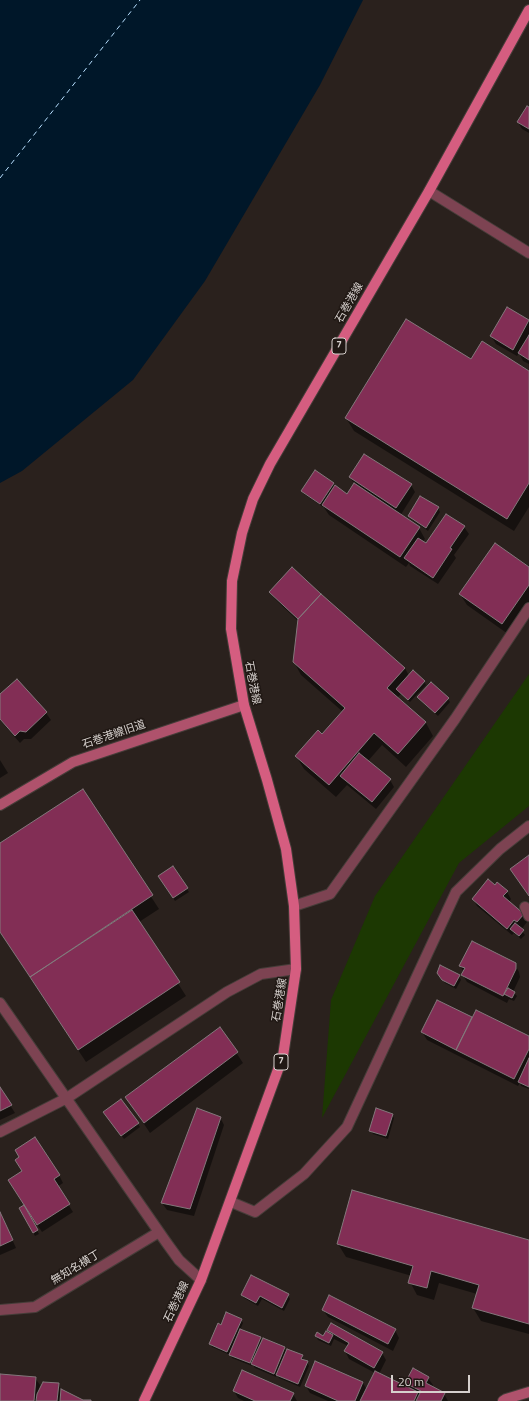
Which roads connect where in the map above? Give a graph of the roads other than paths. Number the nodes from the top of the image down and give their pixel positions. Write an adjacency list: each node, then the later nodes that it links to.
1 (529, 10): 2 (main road, 石巻港線 / 7)
2 (429, 191): 3 (street); 5 (main road, 石巻港線 / 7)
3 (529, 253)
4 (529, 608): 8 (street)
5 (244, 705): 6 (street, 石巻港線旧道); 8 (main road, 石巻港線 / 7)
6 (0, 805)
7 (529, 826): 13 (street)
8 (294, 906): 9 (main road, 石巻港線 / 7)
9 (296, 969): 11 (street); 13 (main road, 石巻港線 / 7)
10 (0, 1003): 11 (street)
11 (67, 1098): 12 (street); 14 (street)
12 (0, 1132)
13 (231, 1202): 15 (main road, 石巻港線 / 7)
14 (159, 1232): 15 (street); 16 (street, 無知名横丁)
15 (201, 1280): 18 (main road, 石巻港線 / 7)
16 (0, 1310)
17 (529, 1392): 19 (street)
18 (144, 1401)
19 (503, 1401)

